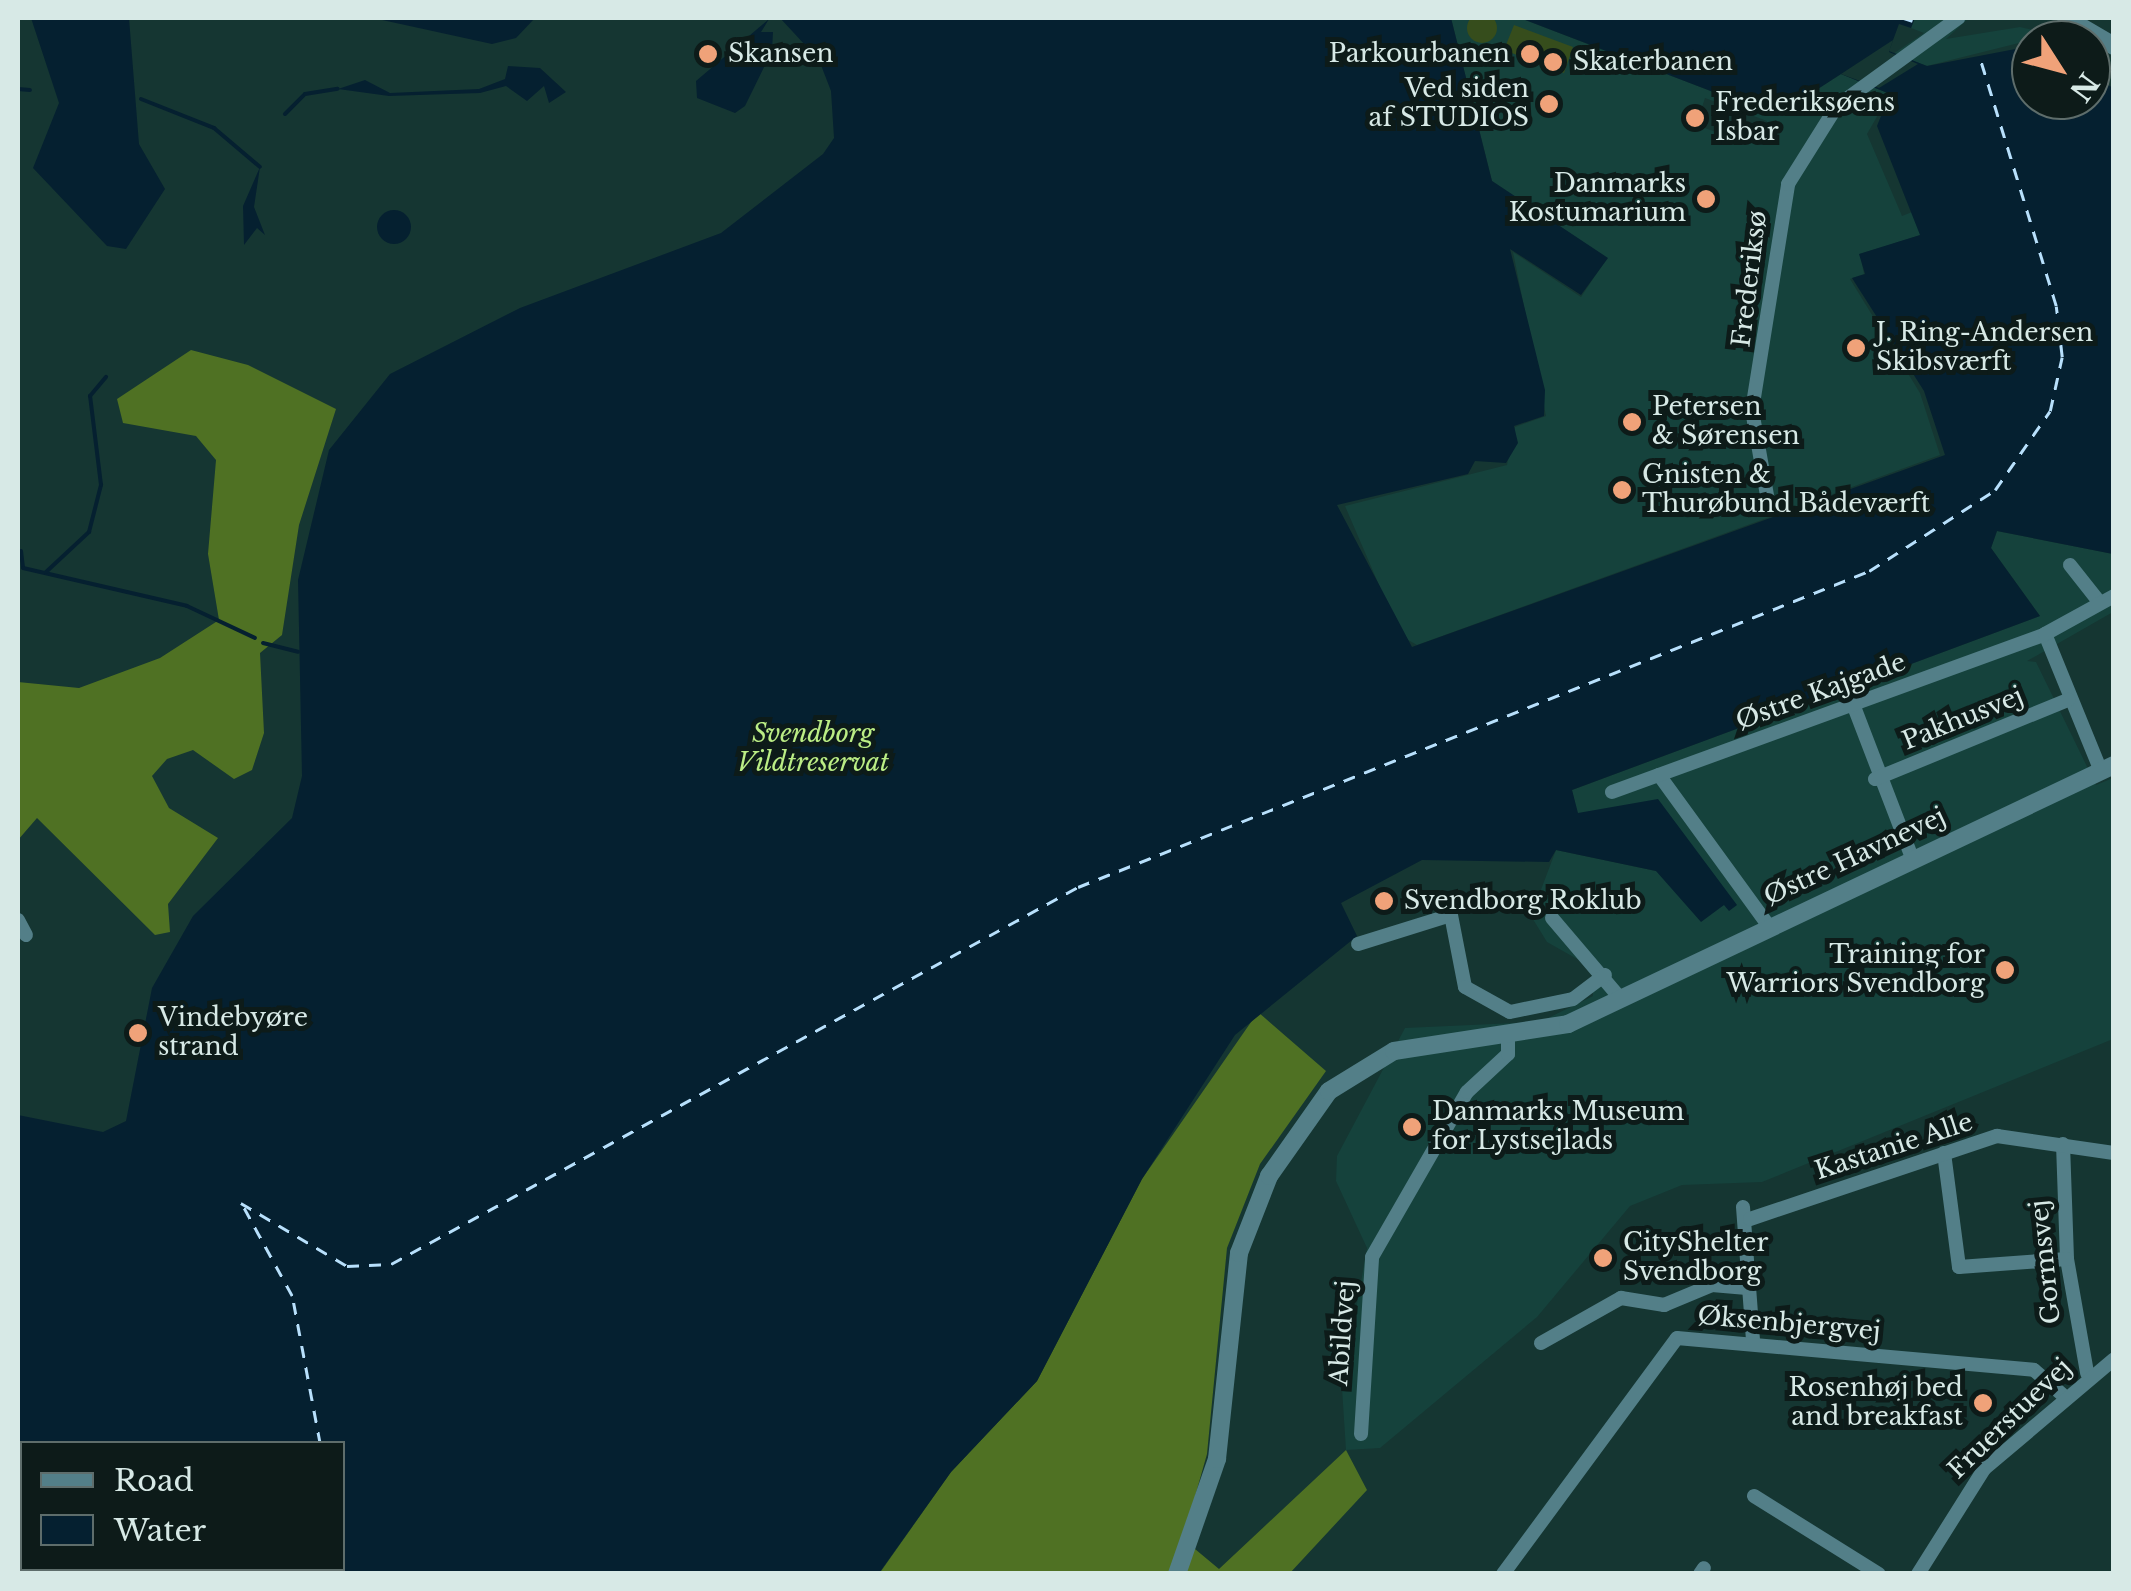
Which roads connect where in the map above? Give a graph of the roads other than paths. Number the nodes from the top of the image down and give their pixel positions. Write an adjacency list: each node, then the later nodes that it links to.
1 (1958, 18): 4 (street, Frederiksø)
2 (2066, 18): 3 (street)
3 (2114, 46)
4 (1768, 501)
5 (2070, 564): 6 (street)
6 (2107, 599): 7 (street, Østre Kajgade)
7 (2045, 634): 8 (street); 9 (street, Østre Kajgade)
8 (2068, 700): 10 (street); 12 (street, Pakhusvej)
9 (1853, 704): 11 (street, Østre Kajgade); 12 (street)
10 (2107, 768): 14 (street, Østre Havnevej)
11 (1659, 776): 13 (street, Østre Kajgade); 17 (street)
12 (1875, 779): 14 (street)
13 (1612, 792)
14 (1912, 858): 17 (street, Østre Havnevej)
15 (1552, 918): 20 (street)
16 (18, 920): 18 (street)
17 (1768, 925): 21 (street, Østre Havnevej)
18 (26, 935)
19 (1358, 944): 20 (street)
20 (1604, 975): 21 (street)
21 (1621, 999): 22 (street, Østre Havnevej)
22 (1508, 1040): 33 (street, Abildvej); 35 (street, Østre Havnevej)
23 (2063, 1144): 24 (street, Kastanie Alle); 25 (street, Kastanie Alle); 26 (street, Gormsvej)
24 (1944, 1153): 26 (street); 27 (street, Kastanie Alle)
25 (2114, 1153)
26 (2067, 1259): 31 (street, Gormsvej)
27 (1747, 1288): 28 (street); 29 (street)
28 (1753, 1340): 32 (street, Øksenbjergvej); 36 (street, Øksenbjergvej)
29 (1541, 1342)
30 (2114, 1359): 31 (street, Fruerstuevej)
31 (2087, 1373): 32 (street, Fruerstuevej)
32 (2062, 1394): 38 (street, Fruerstuevej)
33 (1361, 1434)
34 (1754, 1496): 37 (street)
35 (1177, 1574)
36 (1503, 1574)
37 (1879, 1574)
38 (1918, 1574)

